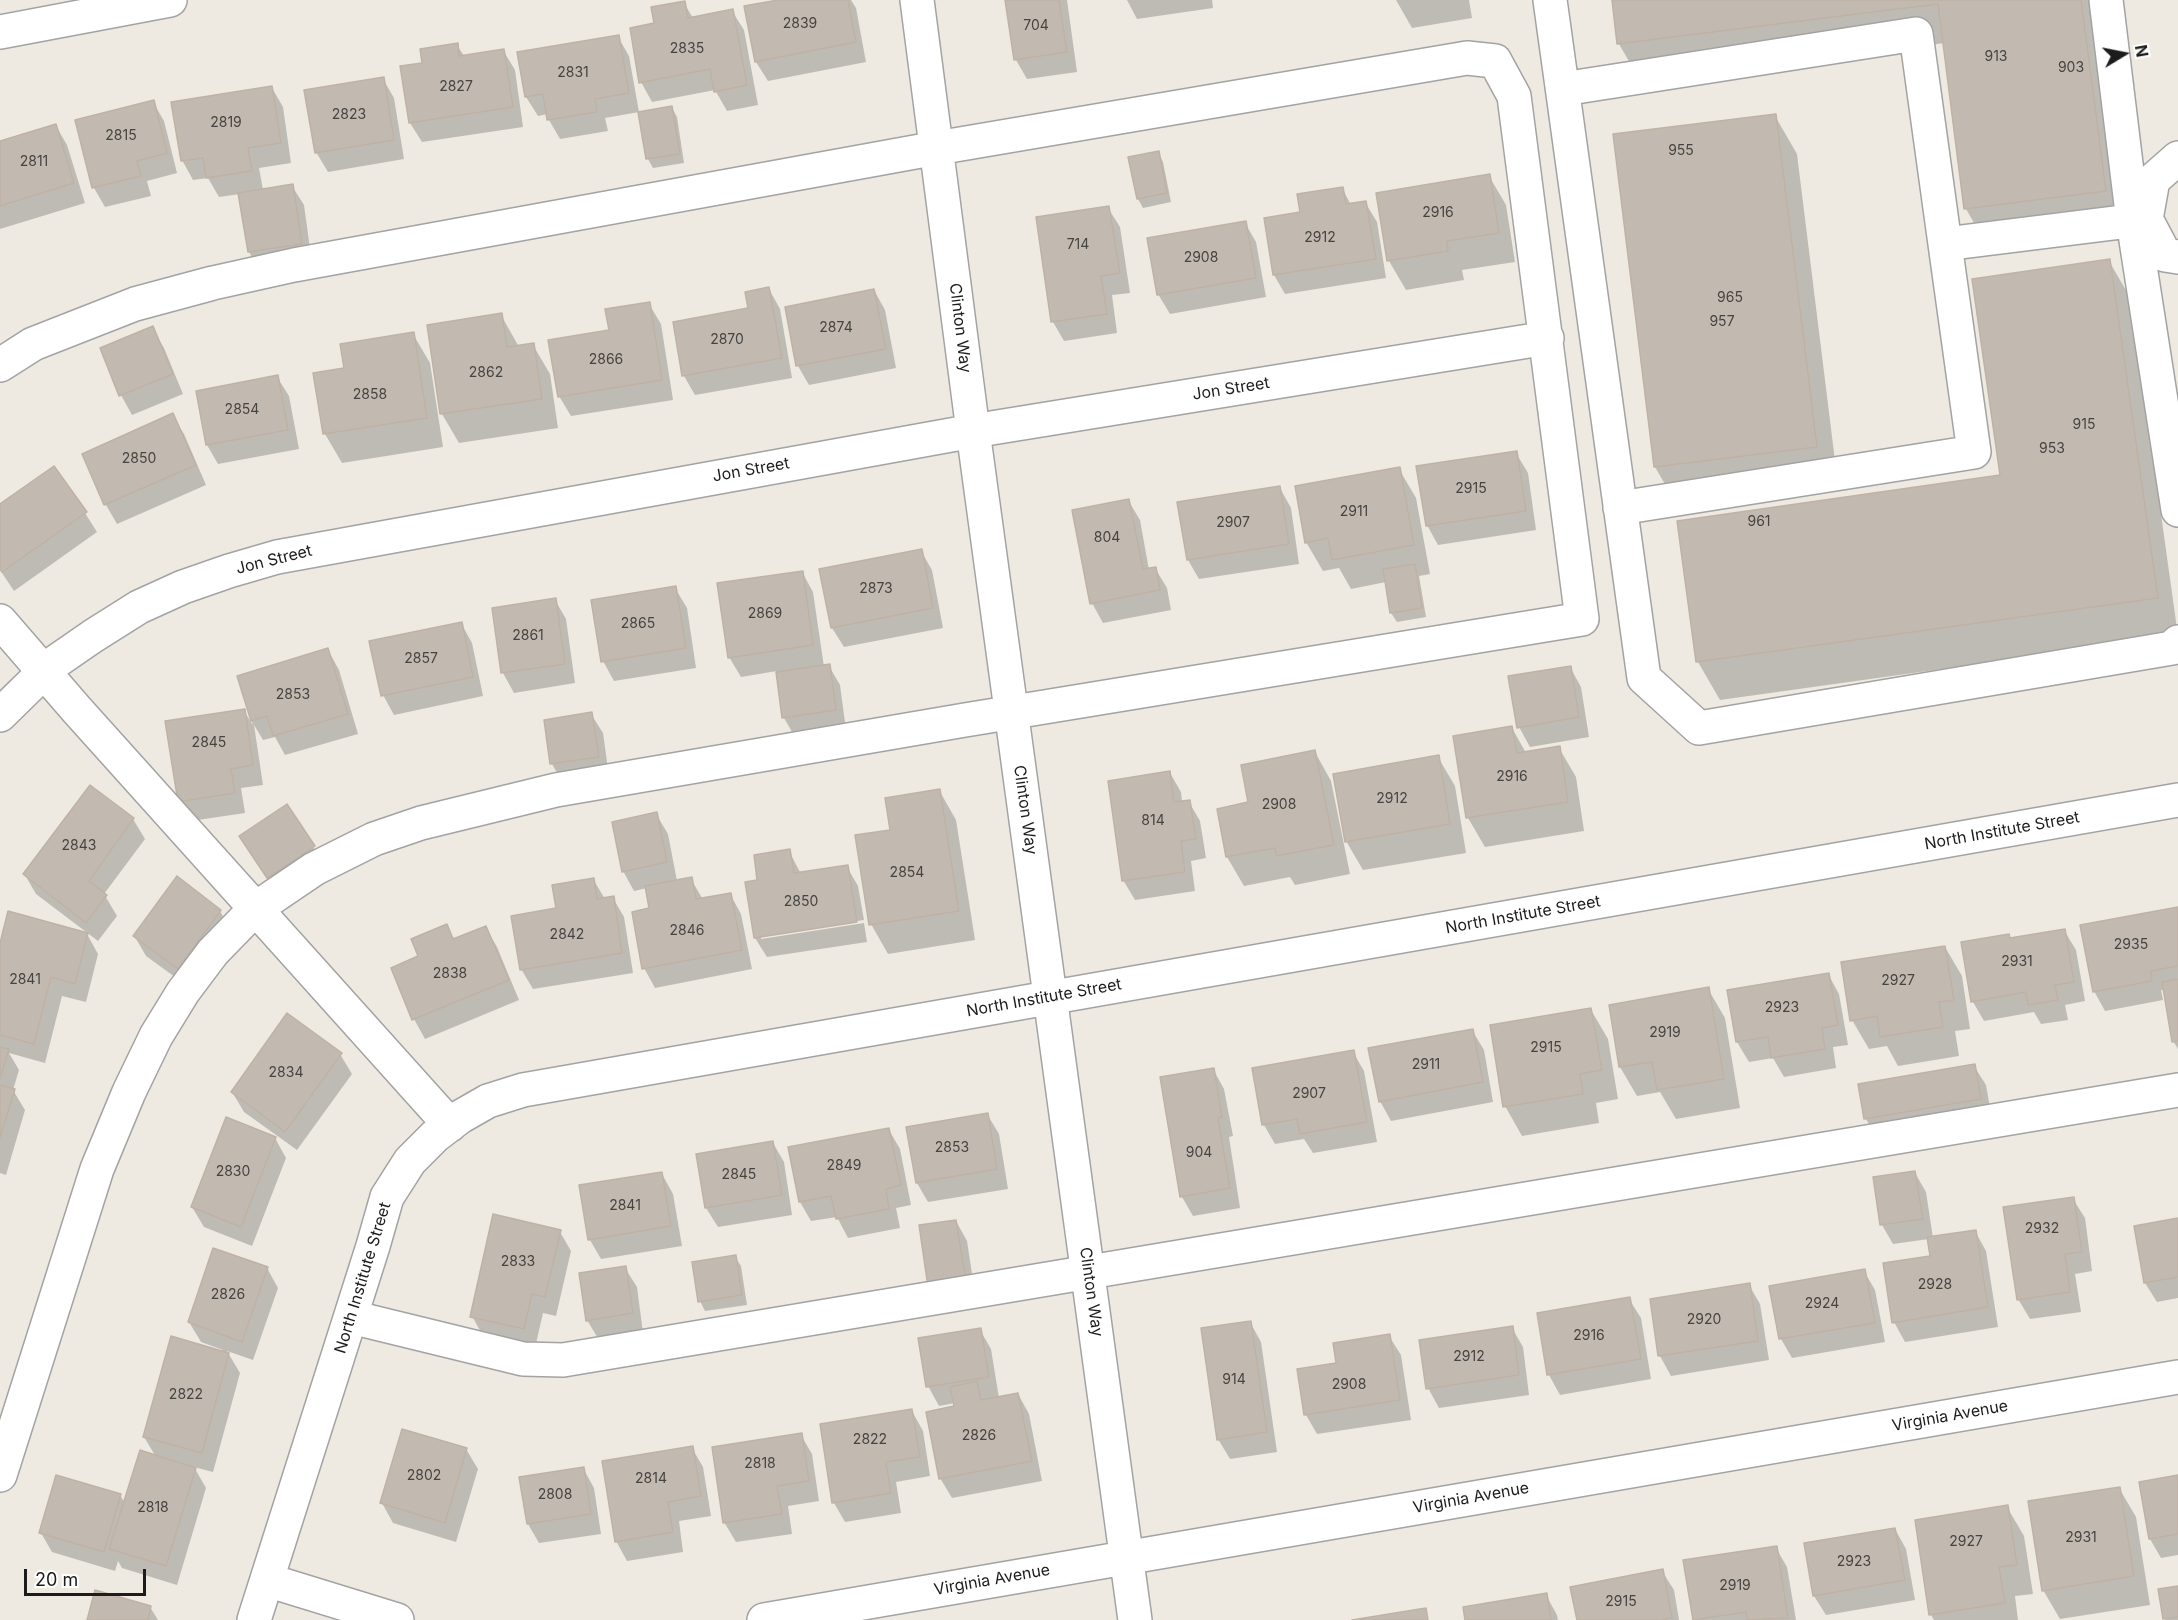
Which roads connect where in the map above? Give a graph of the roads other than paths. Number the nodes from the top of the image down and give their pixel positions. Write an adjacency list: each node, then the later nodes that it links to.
1 (170, 0): 5 (street)
2 (917, 0): 7 (street, Clinton Way)
3 (1550, 0): 6 (street)
4 (2106, 0): 9 (street)
5 (0, 32)
6 (1563, 88): 10 (street); 15 (street)
7 (936, 148): 12 (street); 13 (street); 14 (street, Clinton Way)
8 (2178, 158): 9 (street)
9 (2140, 220): 10 (street); 11 (street); 16 (street)
10 (1945, 244): 15 (street)
11 (2178, 257)
12 (1547, 338): 14 (street, Jon Street); 20 (street)
13 (0, 365)
14 (973, 431): 19 (street, Jon Street); 20 (street, Clinton Way)
15 (1620, 508): 18 (street)
16 (2178, 510)
17 (0, 621): 19 (street)
18 (2178, 642)
19 (44, 672): 21 (street, Jon Street); 23 (street)
20 (1012, 712): 23 (street); 24 (street, Clinton Way)
21 (0, 715)
22 (2178, 800): 24 (street, North Institute Street)
23 (255, 909): 26 (street); 30 (street)
24 (1051, 997): 26 (street, North Institute Street); 27 (street, Clinton Way)
25 (2178, 1090): 27 (street)
26 (450, 1125): 28 (street, North Institute Street)
27 (1088, 1273): 28 (street); 31 (street, Clinton Way)
28 (351, 1317): 32 (street, North Institute Street)
29 (2178, 1377): 31 (street, Virginia Avenue)
30 (0, 1475)
31 (1127, 1557): 35 (street, Virginia Avenue); 36 (street, Clinton Way)
32 (267, 1580): 33 (street, North Institute Street); 34 (street)
33 (254, 1620)
34 (398, 1620)
35 (764, 1620)
36 (1135, 1620)

